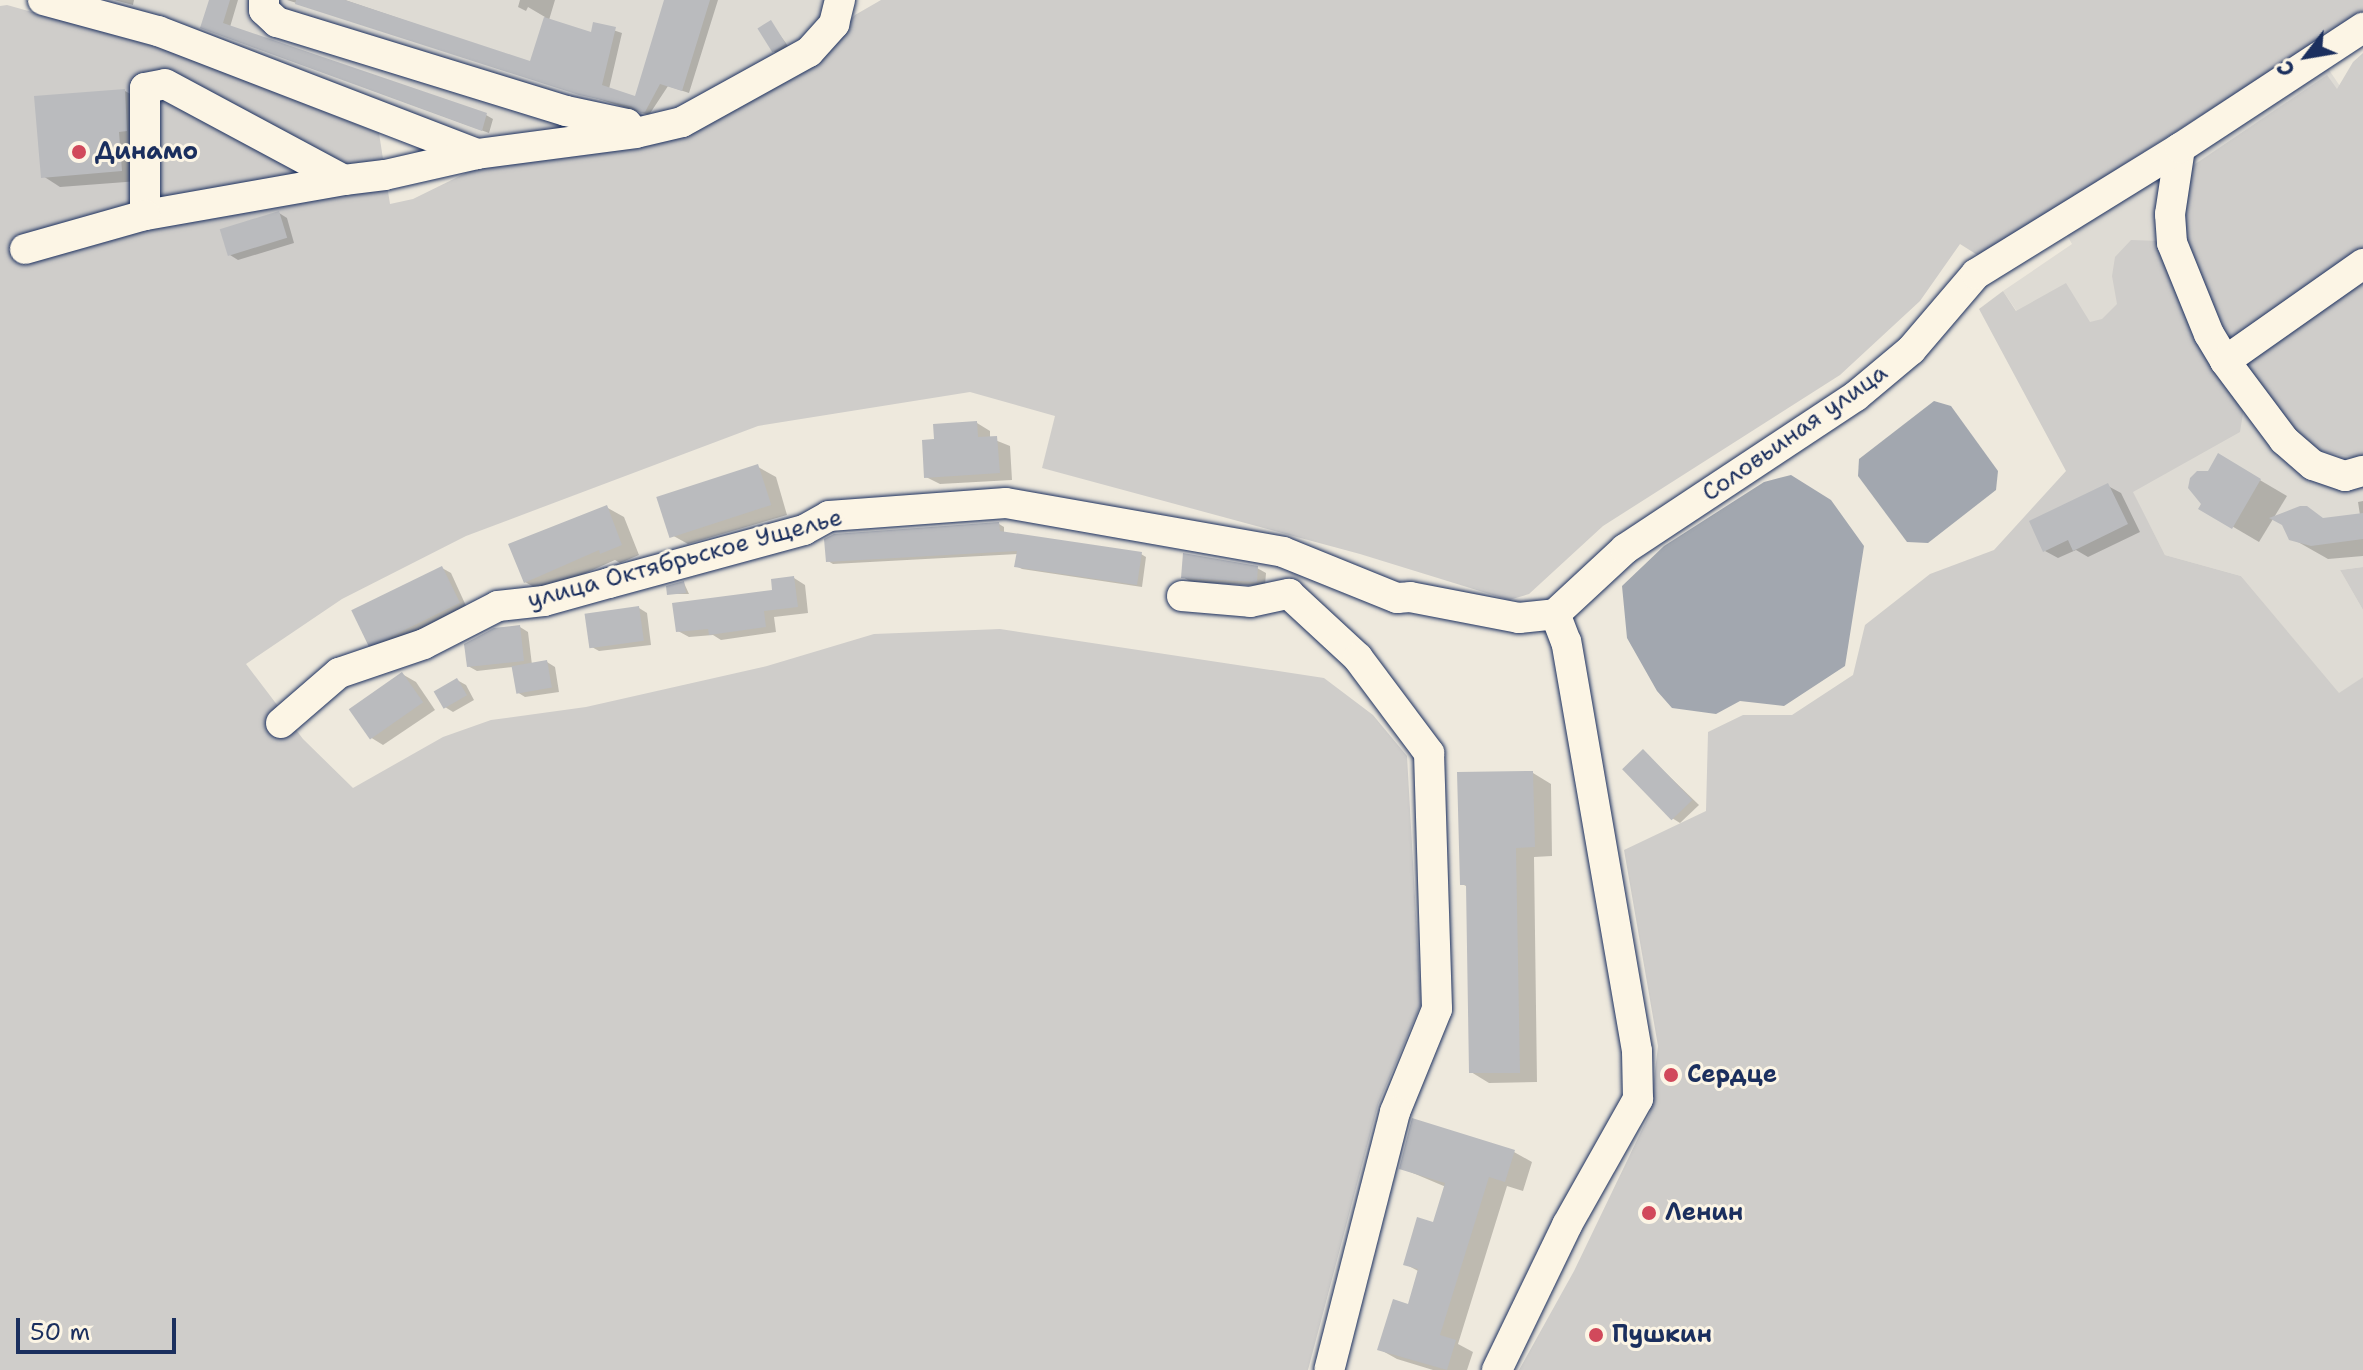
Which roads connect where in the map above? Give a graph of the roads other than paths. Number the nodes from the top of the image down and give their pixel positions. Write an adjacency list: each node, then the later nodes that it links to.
1 (43, 0): 7 (street)
2 (264, 0): 5 (street)
3 (840, 0): 5 (street)
4 (2363, 28): 6 (street, Соловьиная улица)
5 (636, 133): 7 (street)
6 (2180, 148): 12 (street); 17 (street, Соловьиная улица)
7 (477, 154): 8 (street)
8 (344, 180): 9 (street); 9 (street)
9 (145, 215): 10 (street)
10 (25, 249)
11 (2363, 264): 12 (street)
12 (2225, 361): 13 (street)
13 (2363, 471)
14 (1283, 552): 15 (street); 17 (street, улица Октябрьское Ущелье); 18 (street, улица Октябрьское Ущелье)
15 (1289, 594): 16 (street); 19 (street)
16 (1182, 596)
17 (1555, 614): 20 (street)
18 (281, 723)
19 (1329, 1370)
20 (1497, 1370)

